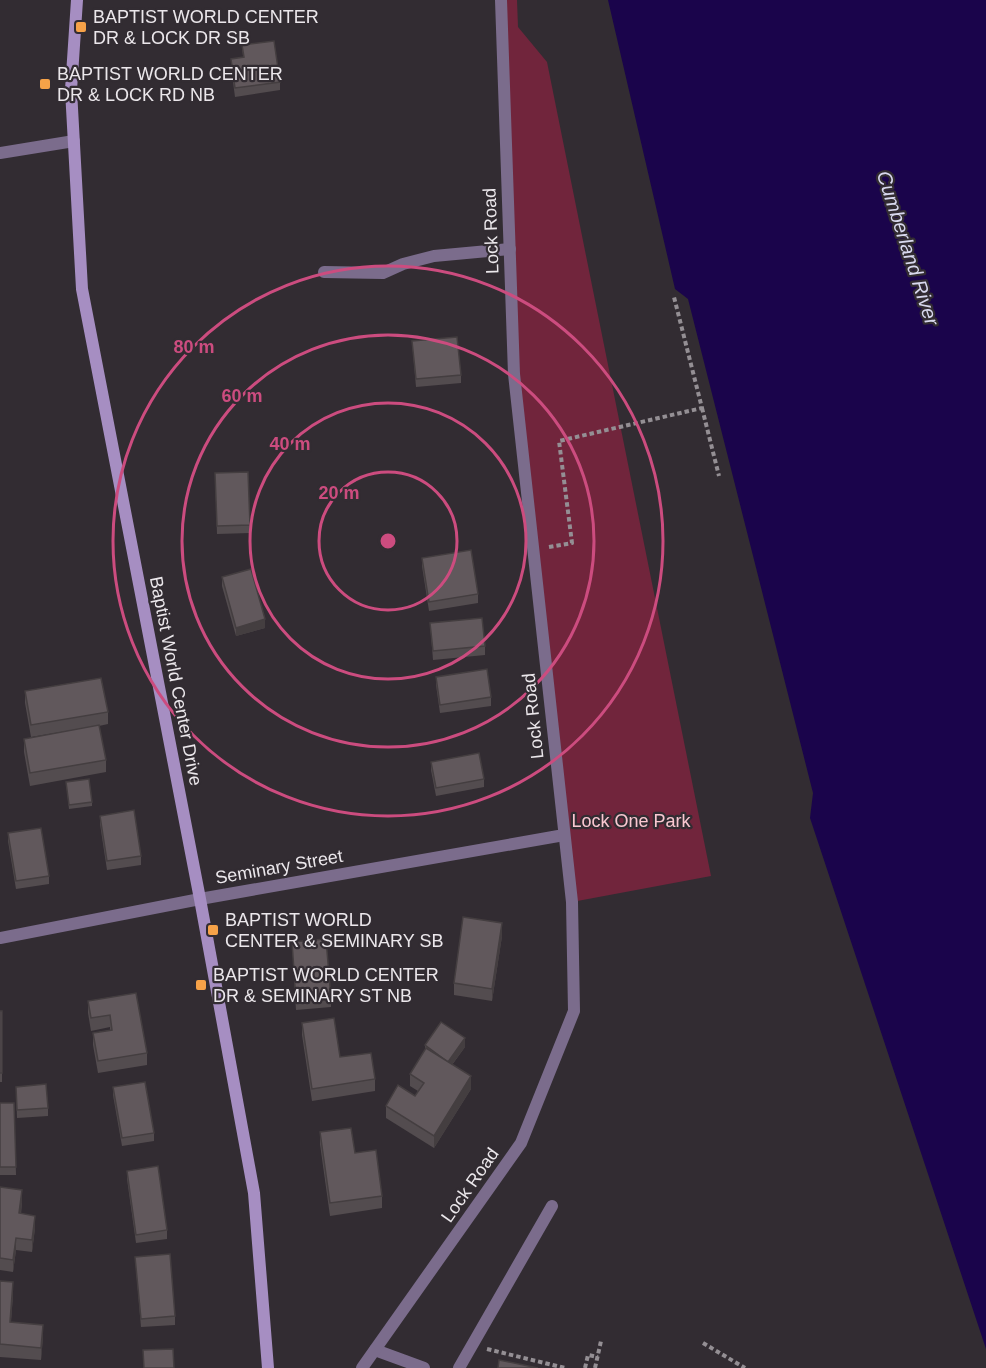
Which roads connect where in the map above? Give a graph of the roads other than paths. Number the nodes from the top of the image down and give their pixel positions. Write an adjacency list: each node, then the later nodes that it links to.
1 (77, 0): 3 (street, Baptist World Center Drive)
2 (501, 0): 5 (street, Lock Road)
3 (74, 141): 4 (street); 8 (street, Baptist World Center Drive)
4 (0, 153)
5 (510, 249): 6 (street); 7 (street, Lock Road)
6 (324, 272)
7 (564, 835): 8 (street, Seminary Street); 11 (street, Lock Road)
8 (200, 899): 9 (street, Seminary Street); 12 (street, Baptist World Center Drive)
9 (0, 938)
10 (552, 1206): 15 (street)
11 (375, 1350): 13 (street, Lock Road); 14 (street)
12 (268, 1368)
13 (362, 1368)
14 (424, 1368)
15 (459, 1368)

